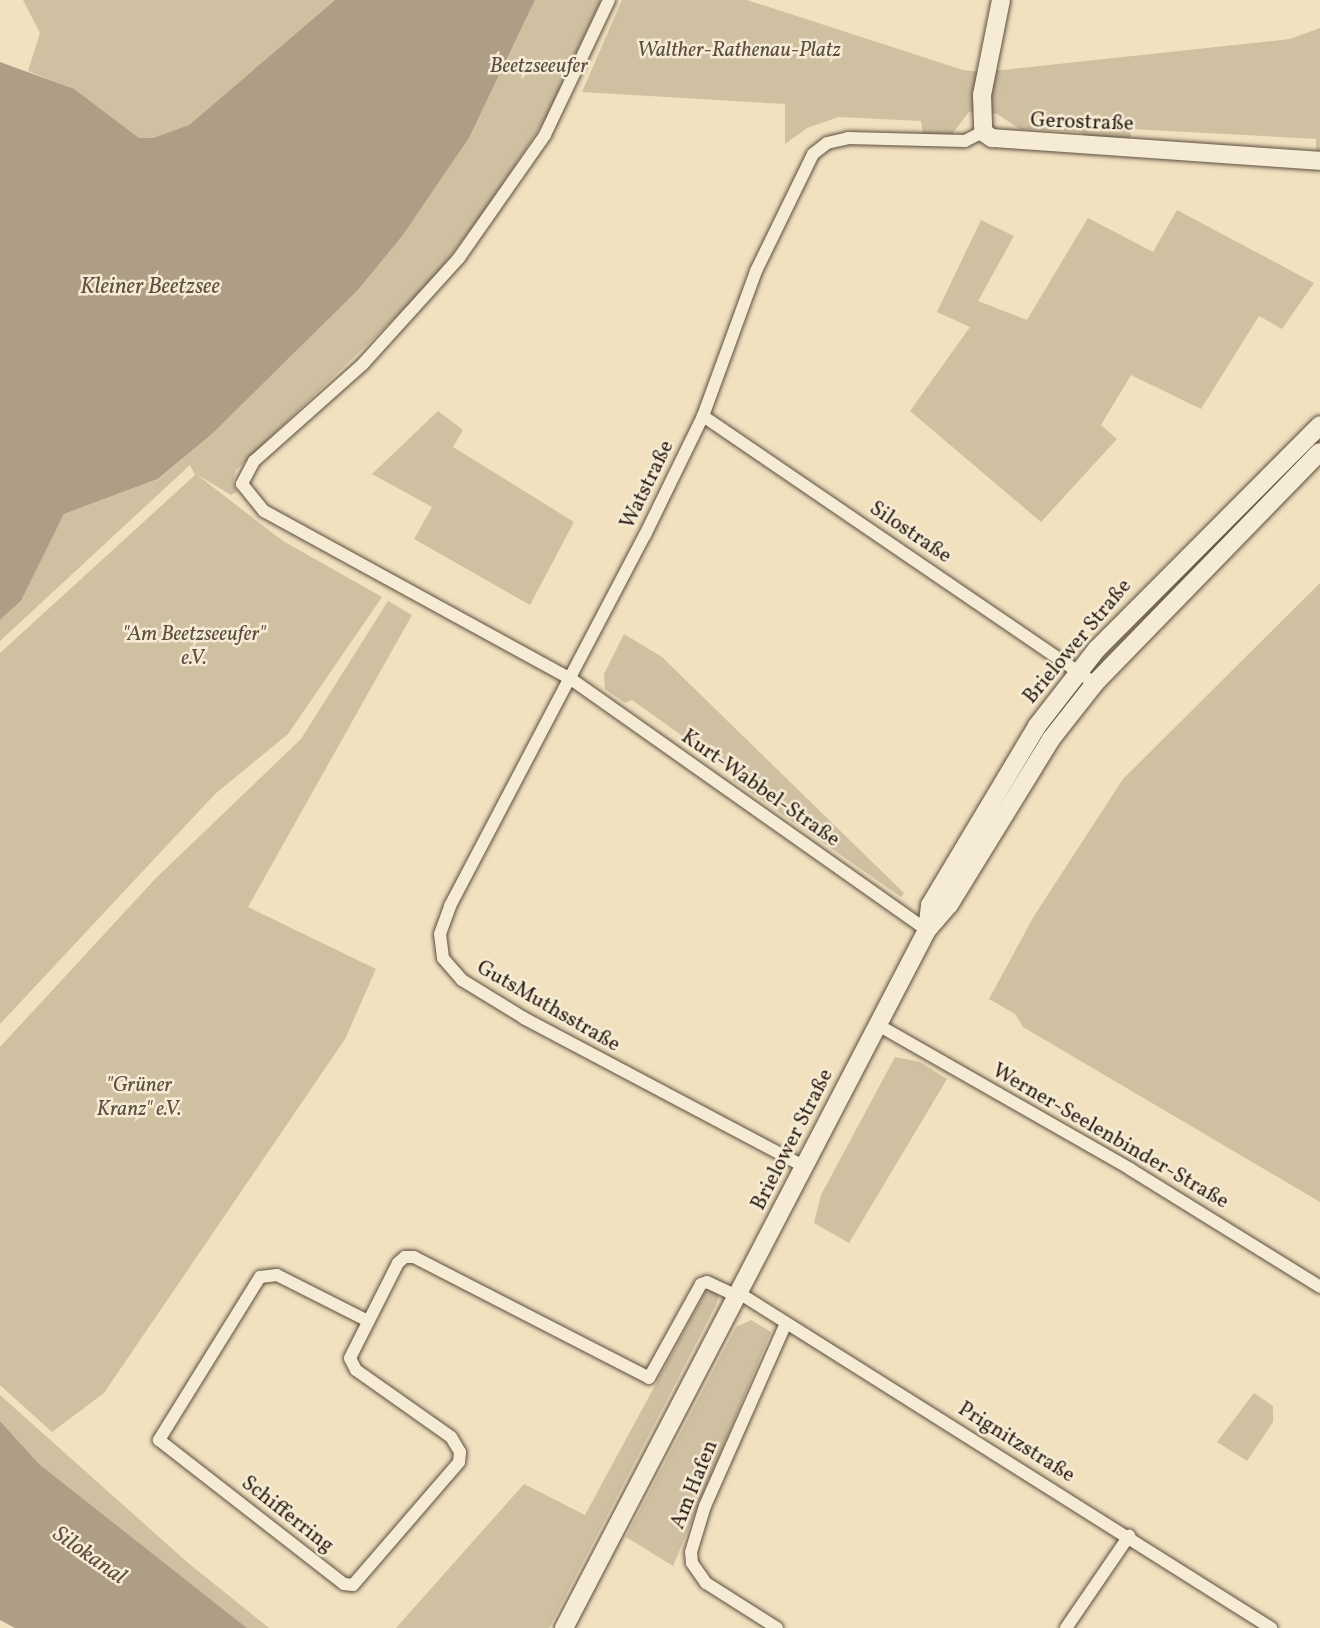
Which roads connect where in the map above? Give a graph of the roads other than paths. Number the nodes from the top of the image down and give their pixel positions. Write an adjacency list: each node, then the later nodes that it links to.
1 (609, 0): 9 (street)
2 (1002, 0): 3 (main road)
3 (983, 132): 4 (main road, Gerostraße); 5 (street, Watstraße)
4 (1320, 161)
5 (703, 416): 8 (street, Silostraße); 9 (street, Watstraße)
6 (1320, 425): 8 (main road, Brielower Straße)
7 (1320, 452): 10 (main road, Brielower Straße)
8 (1079, 672): 10 (street, Silostraße); 11 (main road, Brielower Straße)
9 (571, 679): 11 (street, Kurt-Wabbel-Straße); 13 (street, GutsMuthsstraße)
10 (1095, 683): 11 (main road, Brielower Straße)
11 (928, 930): 12 (main road, Brielower Straße)
12 (878, 1025): 13 (main road, Brielower Straße); 14 (street, Werner-Seelenbinder-Straße)
13 (805, 1167): 15 (main road, Brielower Straße)
14 (1320, 1287)
15 (738, 1294): 16 (street, Schifferring); 17 (street, Prignitzstraße); 19 (main road, Brielower Straße)
16 (368, 1321): 16 (street, Schifferring)
17 (786, 1323): 18 (street, Prignitzstraße); 20 (street, Am Hafen)
18 (1129, 1536): 21 (street); 22 (street, Prignitzstraße)
19 (564, 1628)
20 (777, 1628)
21 (1066, 1628)
22 (1271, 1628)

